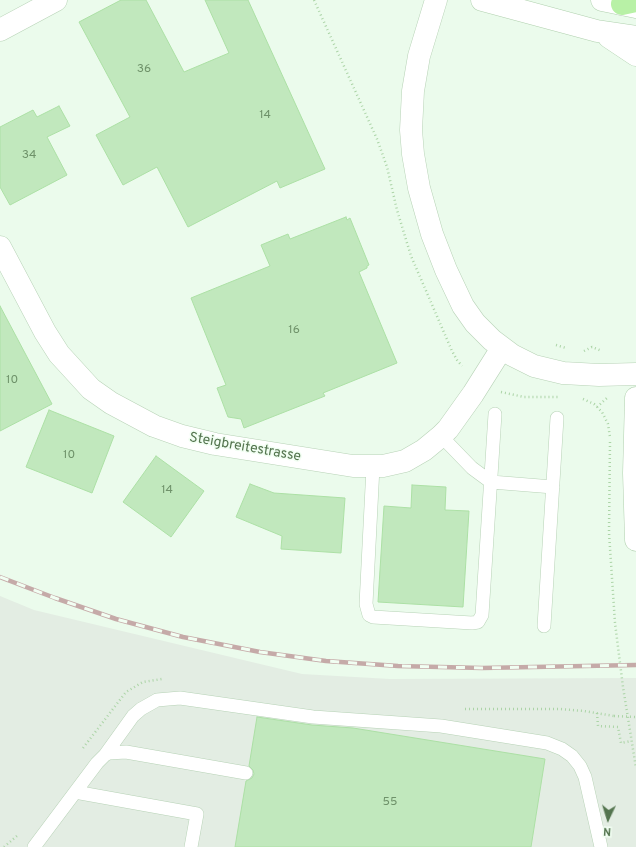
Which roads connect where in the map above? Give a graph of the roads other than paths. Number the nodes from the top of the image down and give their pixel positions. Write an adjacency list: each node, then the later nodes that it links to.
1 (56, 0): 4 (street)
2 (436, 0): 9 (street)
3 (482, 0): 5 (street)
4 (0, 30)
5 (597, 31): 6 (street); 7 (street)
6 (636, 37)
7 (636, 55)
8 (0, 247): 15 (street, Steigbreitestrasse)
9 (502, 348): 10 (street); 14 (street, Steigbreitestrasse)
10 (627, 374)
11 (636, 398): 18 (street)
12 (495, 414): 16 (lane)
13 (557, 418): 17 (lane)
14 (441, 436): 15 (street, Steigbreitestrasse); 16 (lane)
15 (373, 467): 16 (lane)
16 (491, 482): 17 (lane)
17 (552, 487): 19 (lane)
18 (636, 540)
19 (544, 626)
20 (105, 755): 21 (lane); 22 (lane); 25 (lane)
21 (246, 773)
22 (75, 792): 23 (lane); 24 (lane)
23 (34, 847)
24 (192, 847)
25 (601, 847)

